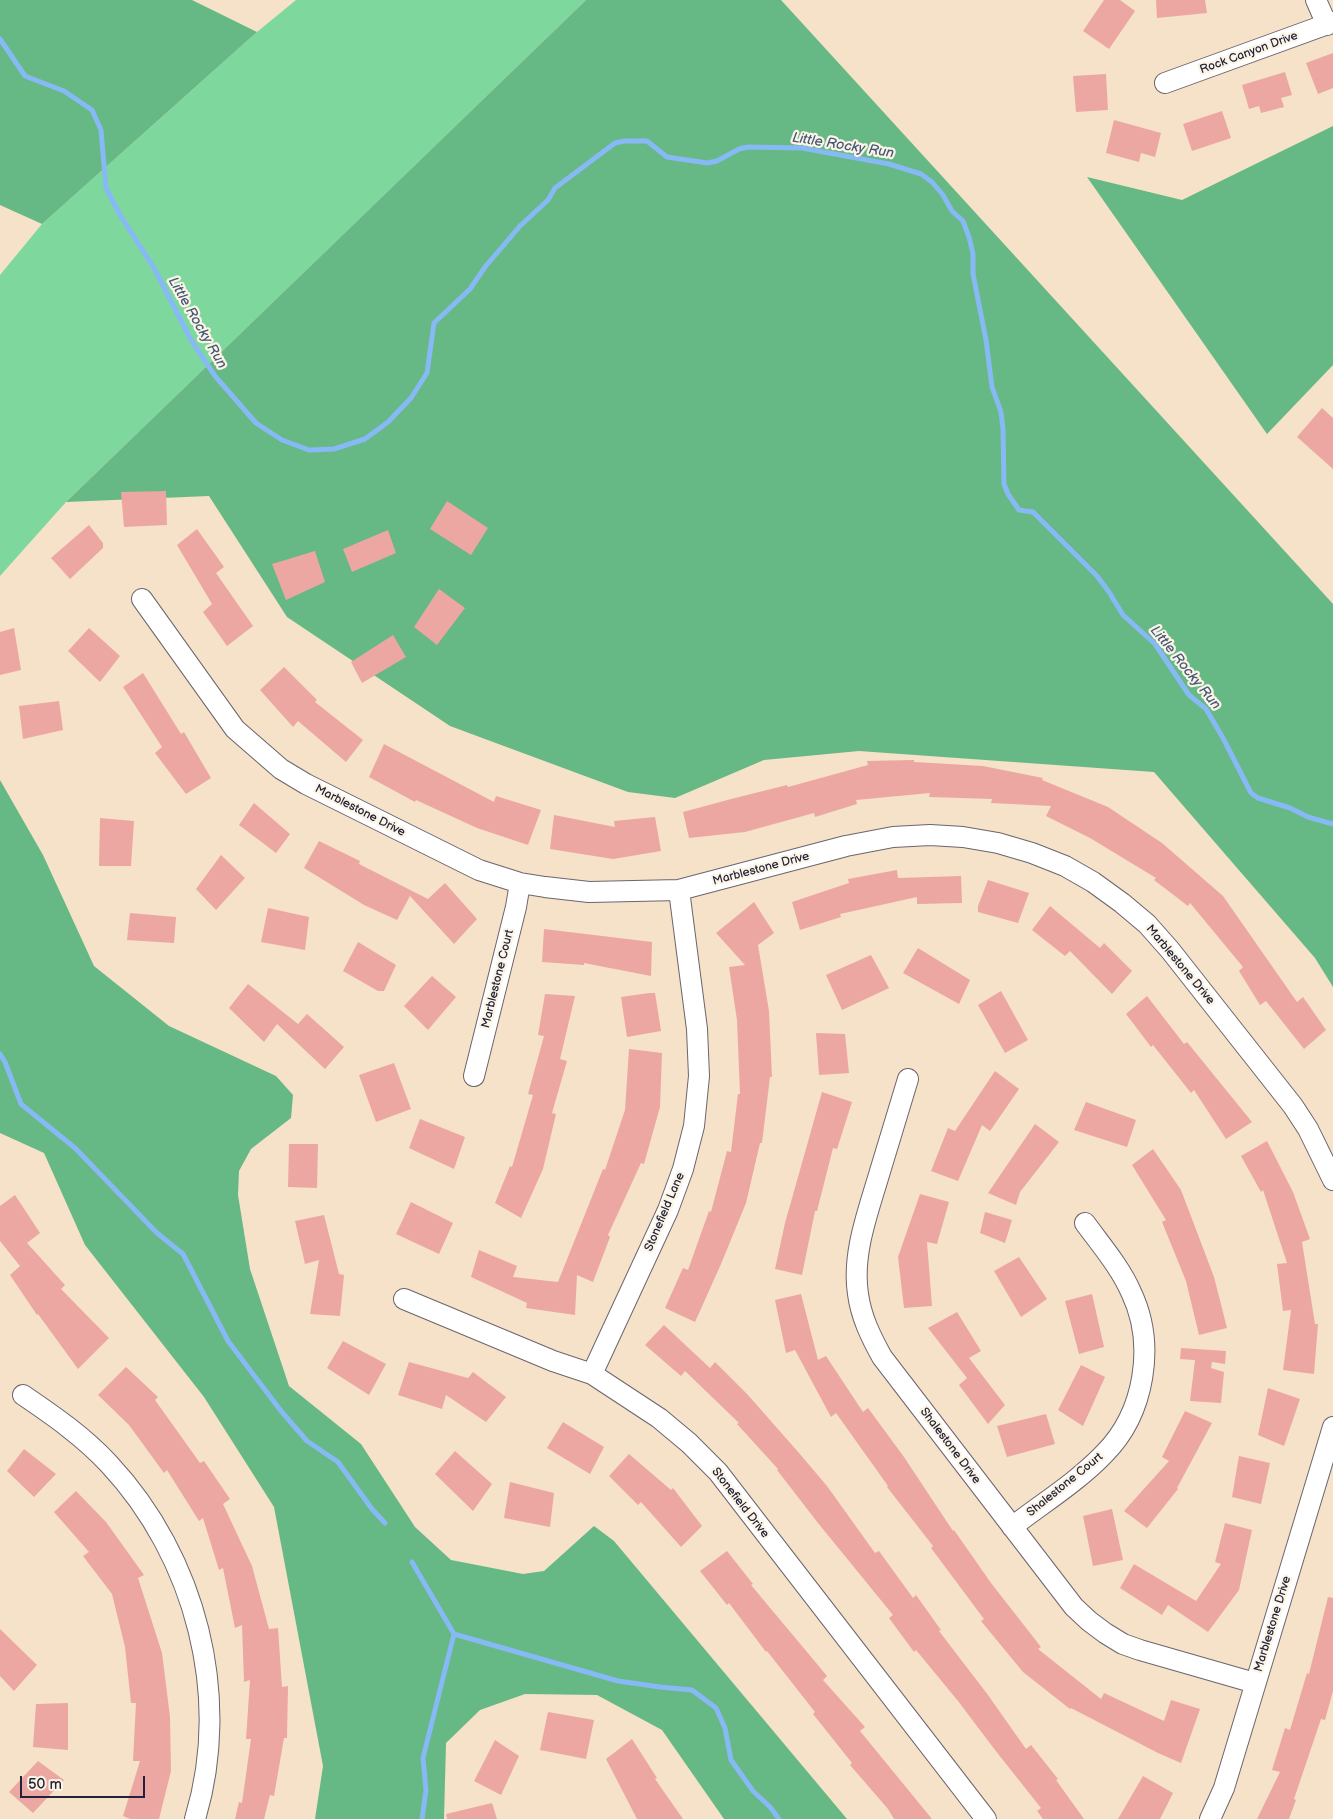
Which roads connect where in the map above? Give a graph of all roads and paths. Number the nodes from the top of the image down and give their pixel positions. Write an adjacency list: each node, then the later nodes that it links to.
1 (1316, 0): 2 (street)
2 (1330, 24): 3 (street, Rock Canyon Drive)
3 (1165, 84)
4 (142, 599): 5 (street, Marblestone Drive)
5 (520, 882): 6 (street, Marblestone Drive); 7 (street, Marblestone Court)
6 (679, 890): 9 (street, Marblestone Drive); 12 (street, Stonefield Lane)
7 (474, 1076)
8 (908, 1079): 15 (street, Shalestone Drive)
9 (1333, 1180)
10 (1085, 1223): 15 (street, Shalestone Court)
11 (404, 1299): 12 (street, Stonefield Drive)
12 (592, 1374): 18 (street, Stonefield Drive)
13 (23, 1395): 17 (street)
14 (1333, 1427): 16 (street, Marblestone Drive)
15 (1012, 1527): 16 (street, Shalestone Drive)
16 (1255, 1683): 19 (street, Marblestone Drive)
17 (195, 1819)
18 (986, 1819)
19 (1210, 1819)

